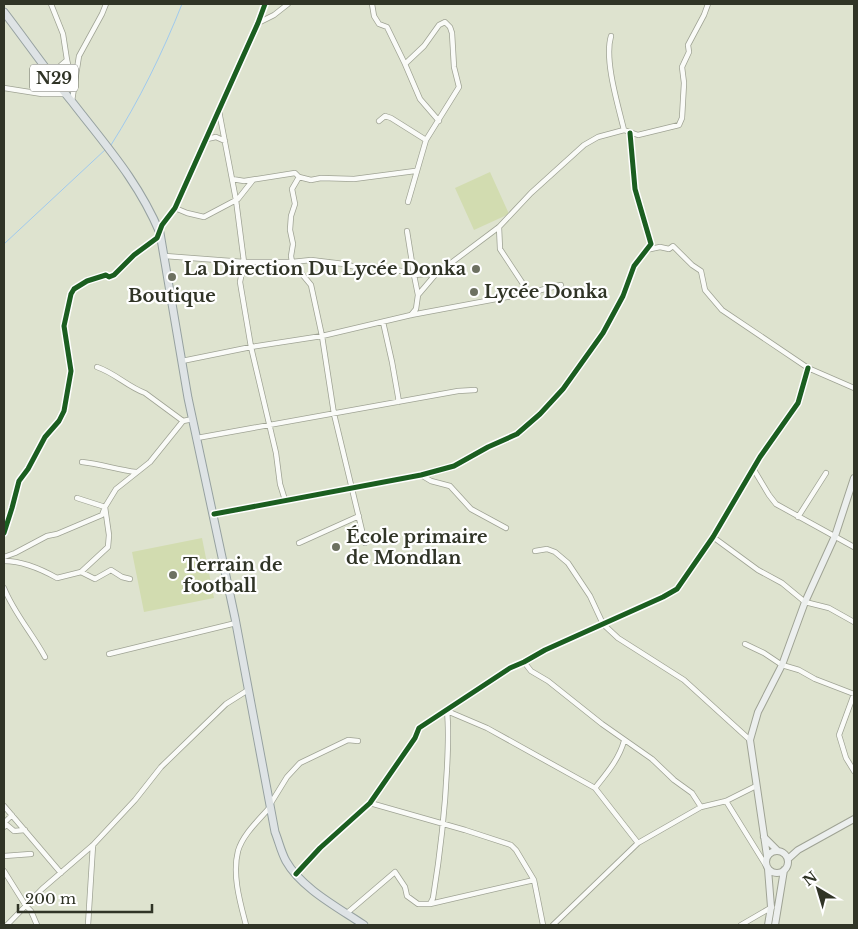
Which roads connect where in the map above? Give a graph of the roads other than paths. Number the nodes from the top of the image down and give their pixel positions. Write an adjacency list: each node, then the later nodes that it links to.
1 (51, 4): 10 (street)
2 (106, 4): 14 (street)
3 (265, 4): 8 (street)
4 (288, 4): 8 (street)
5 (372, 4): 11 (street)
6 (708, 4): 21 (street)
7 (4, 12): 12 (main road, N29)
8 (258, 23): 17 (street)
9 (611, 36): 20 (street)
10 (67, 60): 12 (street); 14 (street)
11 (405, 64): 19 (street); 19 (street)
12 (51, 74): 15 (main road, N29)
13 (4, 88): 15 (street)
14 (74, 88): 16 (street)
15 (65, 94): 16 (main road, N29)
16 (72, 103): 34 (main road, N29)
17 (219, 110): 22 (street); 24 (street)
18 (379, 121): 23 (street)
19 (439, 121): 23 (street)
20 (624, 130): 21 (street); 32 (street)
21 (630, 133): 35 (street)
22 (207, 138): 24 (street); 31 (street)
23 (426, 140): 25 (street)
24 (225, 141): 27 (street)
25 (416, 171): 26 (street); 30 (street)
26 (299, 177): 28 (street); 38 (street)
27 (232, 178): 28 (street); 29 (street)
28 (253, 180): 29 (street)
29 (236, 200): 31 (street); 37 (street)
30 (408, 202)
31 (175, 208): 34 (street)
32 (499, 227): 40 (street); 42 (street)
33 (407, 231): 39 (street)
34 (160, 233): 36 (main road, N29); 73 (street)
35 (646, 250): 50 (street); 63 (street)
36 (165, 256): 37 (street); 48 (main road, N29)
37 (244, 262): 38 (street); 47 (street)
38 (292, 262): 39 (street); 46 (street)
39 (414, 275): 40 (street); 43 (street)
40 (435, 275): 43 (street)
41 (561, 285): 42 (street)
42 (529, 293): 44 (street)
43 (418, 295): 44 (street)
44 (412, 315): 45 (street)
45 (383, 322): 46 (street); 53 (street)
46 (322, 336): 47 (street); 54 (street)
47 (251, 347): 48 (street); 57 (street)
48 (182, 361): 55 (main road, N29)
49 (97, 368): 56 (street)
50 (808, 368): 51 (street); 60 (street)
51 (854, 388)
52 (475, 390): 53 (street)
53 (399, 402): 54 (street)
54 (334, 414): 57 (street); 65 (street)
55 (193, 419): 56 (street); 58 (main road, N29)
56 (183, 421): 61 (street)
57 (269, 424): 58 (street); 67 (street)
58 (197, 438): 69 (main road, N29)
59 (82, 462): 61 (street)
60 (754, 470): 71 (street); 75 (street)
61 (136, 472): 68 (street)
62 (826, 473): 71 (street)
63 (421, 475): 65 (street); 72 (street)
64 (854, 478): 74 (main road)
65 (351, 488): 67 (street); 70 (street)
66 (77, 498): 68 (street)
67 (285, 500): 69 (street)
68 (105, 507): 80 (street); 81 (street)
69 (214, 514): 86 (main road, N29)
70 (360, 516): 76 (street); 77 (street)
71 (798, 517): 74 (street)
72 (506, 528)
73 (4, 534)
74 (834, 536): 78 (street); 84 (main road)
75 (713, 537): 84 (street); 87 (street)
76 (299, 543)
77 (365, 543)
78 (854, 547)
79 (535, 550): 87 (street)
80 (4, 559): 81 (street)
81 (81, 572): 82 (street)
82 (130, 578)
83 (4, 588): 90 (street)
84 (805, 602): 85 (street); 92 (main road)
85 (854, 622)
86 (236, 624): 89 (street); 93 (main road, N29)
87 (603, 624): 91 (street); 95 (street)
88 (745, 644): 92 (street)
89 (109, 654)
90 (45, 657)
91 (524, 662): 94 (street); 97 (street)
92 (782, 665): 95 (main road); 98 (street)
93 (248, 690): 104 (main road, N29); 114 (street)
94 (446, 711): 100 (street); 102 (street); 109 (street)
95 (750, 740): 99 (main road)
96 (358, 741): 104 (street)
97 (624, 741): 100 (street); 105 (street)
98 (854, 771)
99 (756, 786): 101 (street); 112 (main road)
100 (595, 788): 113 (street)
101 (726, 801): 105 (street); 121 (street)
102 (370, 803): 109 (street); 125 (street)
103 (4, 806): 106 (street)
104 (270, 806): 125 (main road, N29); 134 (street)
105 (701, 807): 113 (street)
106 (12, 815): 108 (street); 111 (street)
107 (854, 819): 115 (main road)
108 (4, 823)
109 (443, 824): 126 (street); 127 (street)
110 (4, 827): 111 (street)
111 (25, 830): 124 (street)
112 (764, 837): 116 (main road); 119 (main road)
113 (638, 843): 137 (street)
114 (93, 844): 124 (street); 133 (street)
115 (798, 850): 116 (main road); 120 (main road)
116 (780, 851): 119 (main road); 120 (main road)
117 (31, 854): 118 (street)
118 (4, 856)
119 (767, 856): 121 (main road)
120 (788, 859): 122 (main road)
121 (767, 867): 122 (main road); 129 (main road)
122 (784, 870): 129 (main road)
123 (4, 871): 128 (street)
124 (62, 873): 128 (street)
125 (296, 874): 130 (main road, N29)
126 (534, 880): 127 (street); 136 (street)
127 (430, 904): 130 (street)
128 (26, 906): 131 (street); 132 (street)
129 (775, 907): 138 (street); 139 (main road); 140 (main road)
130 (347, 913): 135 (main road, N29)
131 (8, 925)
132 (37, 925)
133 (88, 925)
134 (246, 925)
135 (364, 925)
136 (543, 925)
137 (553, 925)
138 (741, 925)
139 (768, 925)
140 (775, 925)

